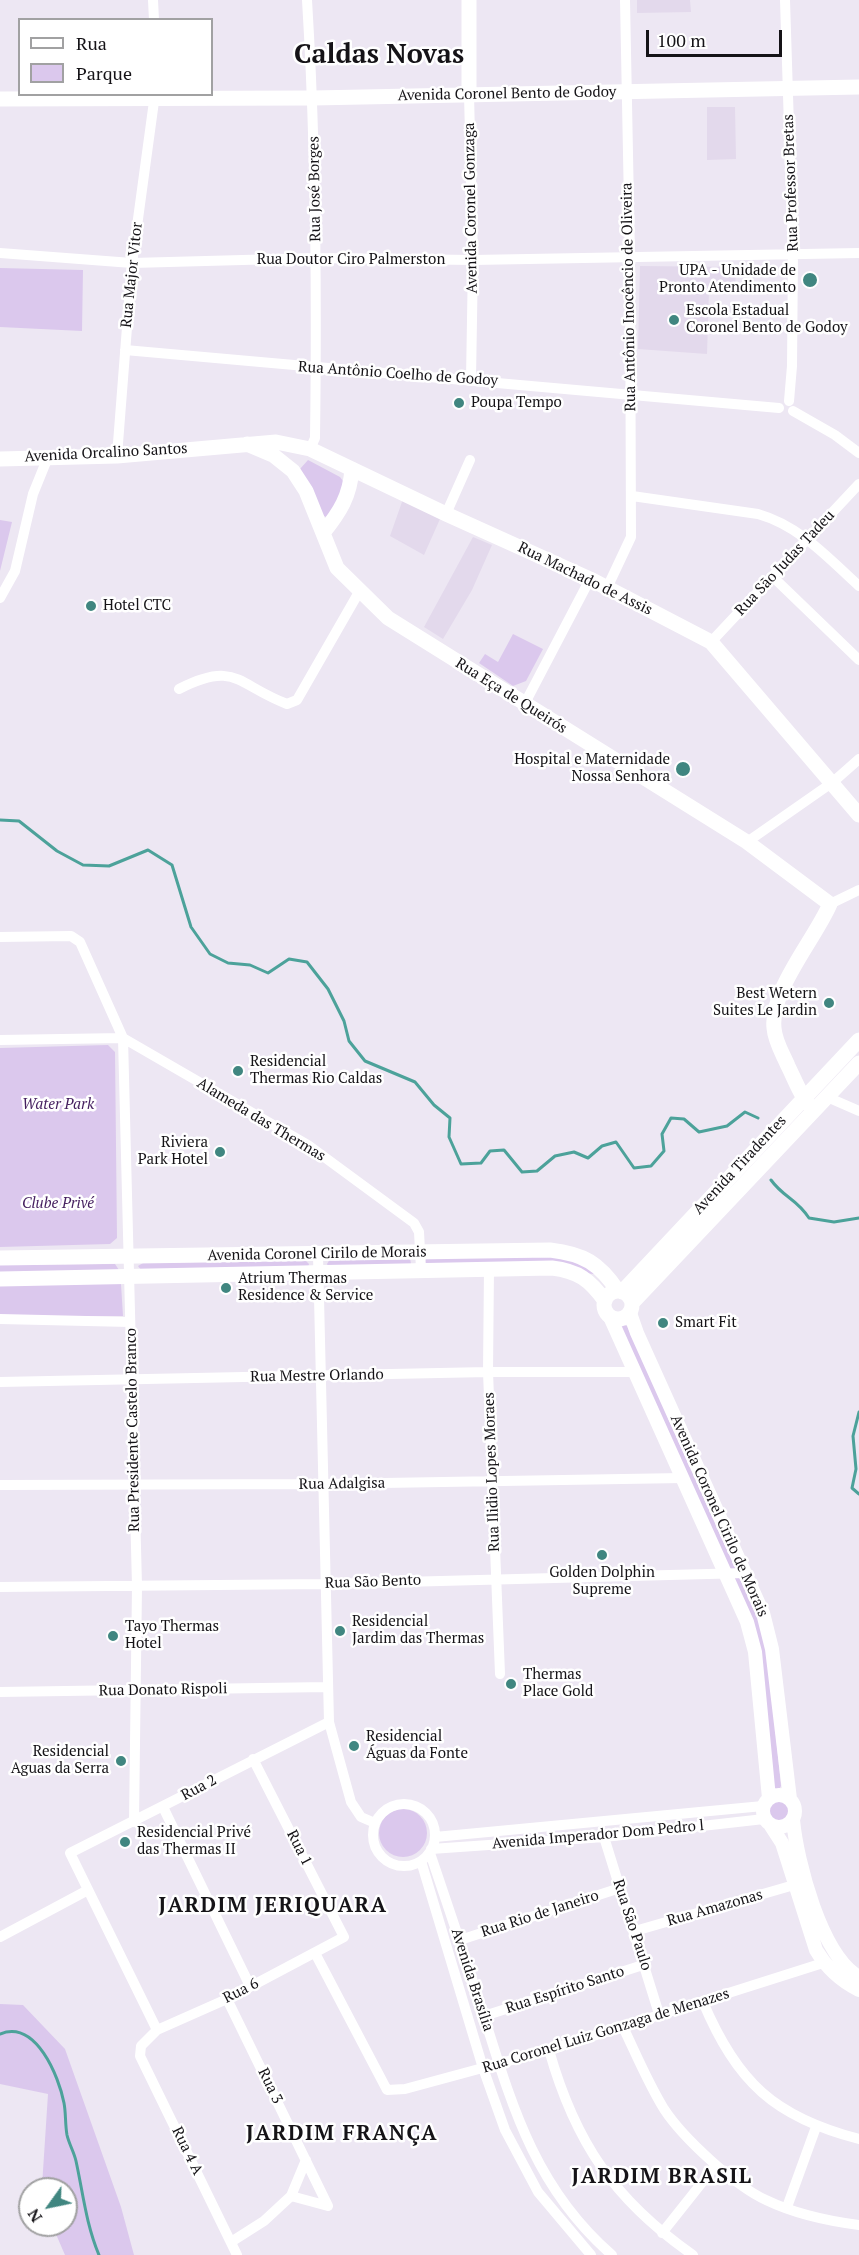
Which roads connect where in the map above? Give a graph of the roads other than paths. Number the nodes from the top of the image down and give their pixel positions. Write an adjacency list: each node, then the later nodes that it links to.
1 (153, 0): 6 (street)
2 (308, 0): 12 (street, Rua José Borges)
3 (469, 0): 10 (main road, Avenida Coronel Gonzaga)
4 (625, 0): 9 (street, Rua Antônio Inocêncio de Oliveira)
5 (785, 0): 8 (street, Rua Professor Bretas)
6 (154, 18)
7 (859, 87): 8 (main road, Avenida Coronel Bento de Godoy)
8 (788, 89): 9 (main road, Avenida Coronel Bento de Godoy); 15 (street, Rua Professor Bretas)
9 (626, 93): 10 (main road, Avenida Coronel Bento de Godoy); 17 (street, Rua Antônio Inocêncio de Oliveira)
10 (469, 94): 12 (main road, Avenida Coronel Bento de Godoy); 19 (street, Avenida Coronel Gonzaga)
11 (155, 96): 12 (main road, Avenida Coronel Bento de Godoy); 13 (main road, Avenida Coronel Bento de Godoy); 20 (street, Rua Major Vitor)
12 (313, 98): 18 (street, Rua José Borges)
13 (0, 99)
14 (0, 253): 20 (street, Rua Doutor Ciro Palmerston)
15 (793, 253): 16 (street, Rua Doutor Ciro Palmerston); 17 (street, Rua Doutor Ciro Palmerston); 25 (street, Rua Professor Bretas)
16 (859, 253)
17 (630, 256): 19 (street, Rua Doutor Ciro Palmerston); 24 (street, Rua Antônio Inocêncio de Oliveira)
18 (316, 258): 19 (street, Rua Doutor Ciro Palmerston); 20 (street, Rua Doutor Ciro Palmerston); 22 (street, Rua José Borges)
19 (473, 260): 23 (street, Avenida Coronel Gonzaga)
20 (132, 263): 21 (street, Rua Major Vitor)
21 (124, 350): 22 (street, Rua Antônio Coelho de Godoy); 29 (street, Rua Major Vitor)
22 (315, 369): 23 (street, Rua Antônio Coelho de Godoy); 27 (street, Rua José Borges)
23 (471, 379): 24 (street, Rua Antônio Coelho de Godoy)
24 (630, 395): 25 (street, Rua Antônio Coelho de Godoy); 36 (street, Rua Antônio Inocêncio de Oliveira)
25 (791, 406): 28 (street)
26 (247, 444): 27 (main road, Rua Machado de Assis); 29 (main road, Avenida Orcalino Santos); 34 (main road, Rua Eça de Queirós)
27 (310, 449): 33 (main road, Rua Machado de Assis); 34 (main road)
28 (859, 453)
29 (117, 456): 30 (main road, Avenida Orcalino Santos)
30 (48, 457): 31 (main road, Avenida Orcalino Santos); 45 (street)
31 (0, 459)
32 (470, 460): 37 (street)
33 (352, 469): 37 (main road, Rua Machado de Assis); 38 (main road)
34 (293, 471): 38 (main road, Rua Eça de Queirós)
35 (859, 484): 39 (street, Rua São Judas Tadeu)
36 (632, 496): 39 (street); 43 (street, Rua Antônio Inocêncio de Oliveira)
37 (446, 514): 41 (main road, Rua Machado de Assis)
38 (323, 533): 44 (main road, Rua Eça de Queirós)
39 (807, 538): 40 (street, Rua São Judas Tadeu); 42 (street)
40 (774, 577): 46 (street, Rua São Judas Tadeu); 47 (street)
41 (590, 579): 43 (main road, Rua Machado de Assis); 49 (street)
42 (859, 586)
43 (607, 588): 46 (main road, Rua Machado de Assis)
44 (359, 592): 48 (street); 49 (main road, Rua Eça de Queirós)
45 (0, 598)
46 (711, 642): 51 (main road, Rua Machado de Assis)
47 (859, 660)
48 (179, 689)
49 (524, 705): 53 (main road, Rua Eça de Queirós)
50 (859, 759): 51 (street)
51 (833, 782): 52 (main road, Rua Machado de Assis); 53 (street)
52 (859, 815)
53 (747, 842): 55 (main road, Rua Eça de Queirós)
54 (859, 890): 55 (street)
55 (830, 904): 61 (main road)
56 (0, 937): 57 (street)
57 (123, 1038): 58 (street); 65 (street, Alameda das Thermas); 67 (street, Rua Presidente Castelo Branco)
58 (0, 1040)
59 (859, 1040): 61 (main road, Avenida Tiradentes)
60 (859, 1063): 62 (main road, Avenida Tiradentes)
61 (803, 1097): 63 (main road); 76 (main road, Avenida Tiradentes)
62 (826, 1097): 63 (main road, Avenida Tiradentes); 64 (street)
63 (814, 1110): 76 (main road, Avenida Tiradentes)
64 (859, 1110)
65 (420, 1252): 66 (main road, Avenida Coronel Cirilo de Morais); 69 (street, Alameda das Thermas); 71 (main road, Avenida Coronel Cirilo de Morais)
66 (318, 1255): 67 (main road, Avenida Coronel Cirilo de Morais); 72 (street)
67 (129, 1256): 68 (main road, Avenida Coronel Cirilo de Morais); 73 (street, Rua Presidente Castelo Branco)
68 (0, 1258)
69 (421, 1269): 70 (main road, Avenida Coronel Cirilo de Morais); 72 (main road, Avenida Coronel Cirilo de Morais)
70 (489, 1269): 75 (main road, Avenida Coronel Cirilo de Morais); 81 (street, Rua Ilidio Lopes Moraes)
71 (604, 1271): 75 (main road); 76 (main road, Avenida Coronel Cirilo de Morais)
72 (319, 1272): 73 (main road, Avenida Coronel Cirilo de Morais); 83 (street)
73 (129, 1276): 74 (main road, Avenida Coronel Cirilo de Morais); 80 (street, Rua Presidente Castelo Branco)
74 (0, 1279)
75 (593, 1284): 77 (main road, Avenida Coronel Cirilo de Morais)
76 (626, 1300): 77 (main road); 78 (main road); 91 (street, Avenida Coronel Cirilo de Morais)
77 (605, 1301): 78 (main road)
78 (610, 1317): 82 (street, Avenida Coronel Cirilo de Morais)
79 (0, 1319): 80 (street)
80 (130, 1322): 84 (street, Rua Presidente Castelo Branco)
81 (488, 1372): 82 (street, Rua Mestre Orlando); 83 (street, Rua Mestre Orlando); 87 (street, Rua Ilidio Lopes Moraes)
82 (633, 1372): 86 (street, Avenida Coronel Cirilo de Morais)
83 (321, 1377): 84 (street, Rua Mestre Orlando); 88 (street)
84 (133, 1379): 85 (street, Rua Mestre Orlando); 90 (street, Rua Presidente Castelo Branco)
85 (0, 1382)
86 (683, 1478): 87 (street, Rua Adalgisa); 92 (street, Avenida Coronel Cirilo de Morais)
87 (492, 1482): 88 (street, Rua Adalgisa); 93 (street, Rua Ilidio Lopes Moraes)
88 (323, 1484): 90 (street, Rua Adalgisa); 94 (street)
89 (0, 1485): 90 (street, Rua Adalgisa)
90 (134, 1485): 95 (street, Rua Presidente Castelo Branco)
91 (746, 1573): 92 (street, Rua São Bento); 103 (street, Avenida Coronel Cirilo de Morais)
92 (726, 1574): 93 (street, Rua São Bento); 105 (street, Avenida Coronel Cirilo de Morais)
93 (495, 1578): 94 (street, Rua São Bento); 97 (street, Rua Ilidio Lopes Moraes)
94 (326, 1584): 95 (street, Rua São Bento); 98 (street)
95 (136, 1586): 96 (street, Rua São Bento); 99 (street, Rua Presidente Castelo Branco)
96 (0, 1587)
97 (500, 1674)
98 (327, 1687): 99 (street, Rua Donato Rispoli); 101 (street)
99 (135, 1690): 100 (street, Rua Donato Rispoli); 107 (street, Rua Presidente Castelo Branco)
100 (0, 1692)
101 (329, 1722): 102 (street, Rua 2); 108 (street)
102 (253, 1759): 104 (street, Rua 2); 118 (street, Rua 1)
103 (790, 1799): 105 (street); 106 (street, Avenida Coronel Cirilo de Morais)
104 (163, 1808): 107 (street, Rua 2); 124 (street)
105 (767, 1812): 106 (street); 109 (street, Avenida Imperador Dom Pedro l); 110 (street, Avenida Imperador Dom Pedro l); 113 (street, Avenida Coronel Cirilo de Morais)
106 (793, 1820): 123 (street, Avenida Coronel Cirilo de Morais)
107 (134, 1822): 115 (street, Rua 2)
108 (375, 1823): 109 (street); 112 (street)
109 (435, 1837): 111 (street)
110 (604, 1837): 111 (street, Avenida Imperador Dom Pedro l); 114 (street, Rua São Paulo)
111 (430, 1851): 112 (street); 119 (street, Avenida Brasília)
112 (421, 1861): 135 (street, Avenida Brasília)
113 (794, 1886): 116 (street, Rua Amazonas); 121 (street, Avenida Coronel Cirilo de Morais)
114 (620, 1888): 116 (street, Rua São Paulo); 119 (street, Rua Rio de Janeiro)
115 (88, 1890): 117 (street); 131 (street)
116 (635, 1931): 122 (street, Rua São Paulo)
117 (0, 1937)
118 (344, 1937): 120 (street, Rua 6)
119 (460, 1940): 129 (street, Avenida Brasília)
120 (315, 1953): 124 (street, Rua 6); 135 (street, Rua Coronel Luiz Gonzaga de Menazes)
121 (823, 1963): 125 (street, Avenida Coronel Cirilo de Morais); 127 (street, Rua Coronel Luiz Gonzaga de Menazes)
122 (646, 1964): 128 (street, Rua São Paulo); 129 (street, Rua Espírito Santo)
123 (859, 1977)
124 (250, 1986): 126 (street, Rua 6)
125 (859, 1990)
126 (227, 1999): 131 (street, Rua 6); 138 (street, Rua 3)
127 (703, 2002): 128 (street, Rua Coronel Luiz Gonzaga de Menazes); 136 (street)
128 (659, 2014): 130 (street, Rua Coronel Luiz Gonzaga de Menazes)
129 (484, 2016): 134 (street, Avenida Brasília)
130 (623, 2027): 133 (street, Rua Coronel Luiz Gonzaga de Menazes); 139 (street)
131 (156, 2030): 132 (street, Rua 6)
132 (141, 2046): 144 (street, Rua 4 A)
133 (549, 2050): 134 (street, Rua Coronel Luiz Gonzaga de Menazes); 143 (street)
134 (498, 2064): 135 (street, Rua Coronel Luiz Gonzaga de Menazes); 147 (street, Avenida Brasília)
135 (483, 2068): 146 (street, Avenida Brasília)
136 (816, 2127): 137 (street); 141 (street)
137 (859, 2139)
138 (306, 2160): 140 (street); 140 (street, Rua 3)
139 (716, 2165): 141 (street); 143 (street)
140 (291, 2196): 144 (street)
141 (787, 2207): 142 (street)
142 (859, 2225)
143 (662, 2233): 148 (street)
144 (231, 2242): 145 (street, Rua 4 A)
145 (237, 2255)
146 (591, 2255)
147 (612, 2255)
148 (693, 2255)

